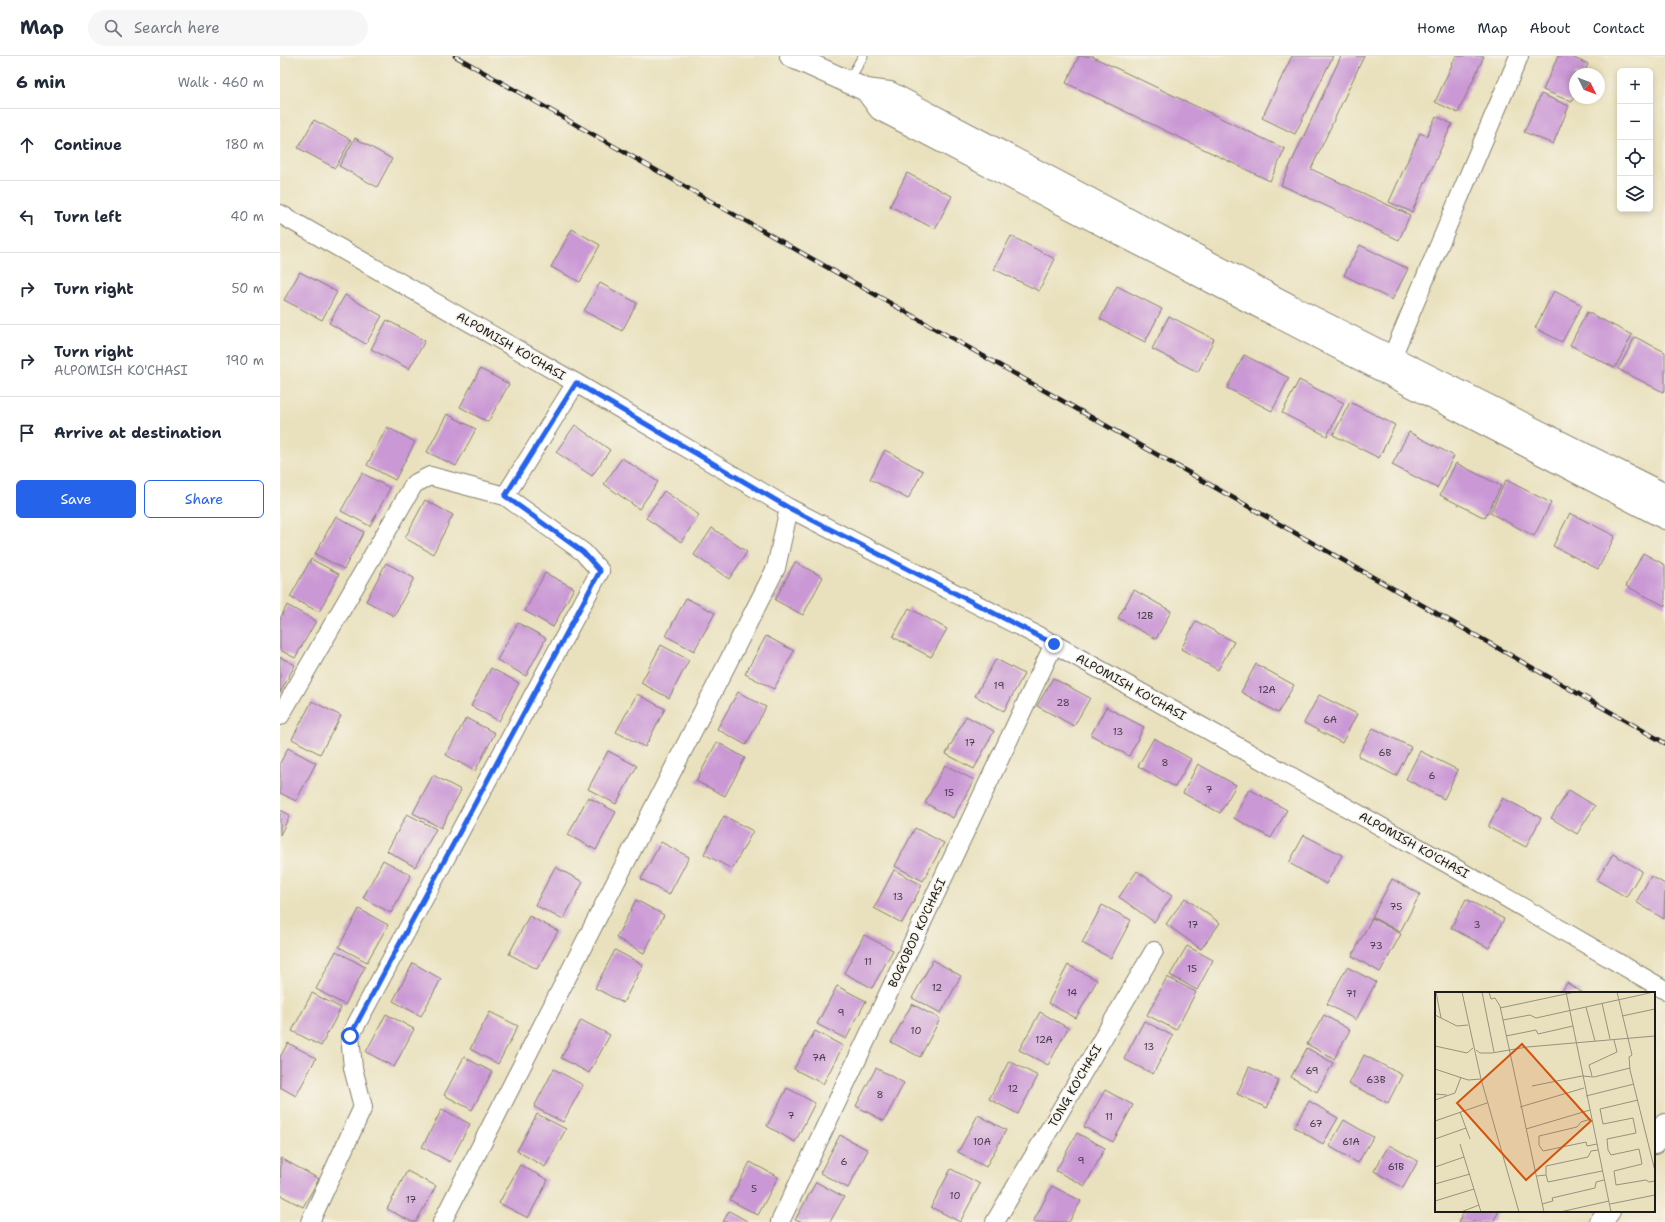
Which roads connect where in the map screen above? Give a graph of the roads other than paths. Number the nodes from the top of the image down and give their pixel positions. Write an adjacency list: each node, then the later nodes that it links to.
1 (791, 56): 4 (main road)
2 (863, 56): 4 (lane)
3 (1519, 56): 6 (street)
4 (857, 86): 6 (main road); 11 (main road)
5 (280, 214): 7 (street, ALPOMISH KO'CHASI)
6 (1392, 357): 8 (main road)
7 (576, 383): 9 (street); 10 (street, ALPOMISH KO'CHASI)
8 (1665, 495)
9 (505, 496): 13 (street); 19 (street)
10 (789, 508): 12 (street, ALPOMISH KO'CHASI); 20 (street)
11 (1665, 518)
12 (1054, 644): 15 (street, ALPOMISH KO'CHASI); 21 (street, BOG'OBOD KO'CHASI)
13 (280, 716)
14 (1154, 951): 22 (street, TONG KO'CHASI)
15 (1665, 990)
16 (1665, 1125): 17 (main road)
17 (1655, 1141)
18 (1608, 1212): 23 (main road)
19 (310, 1222)
20 (442, 1222)
21 (780, 1222)
22 (995, 1222)
23 (1601, 1222)

